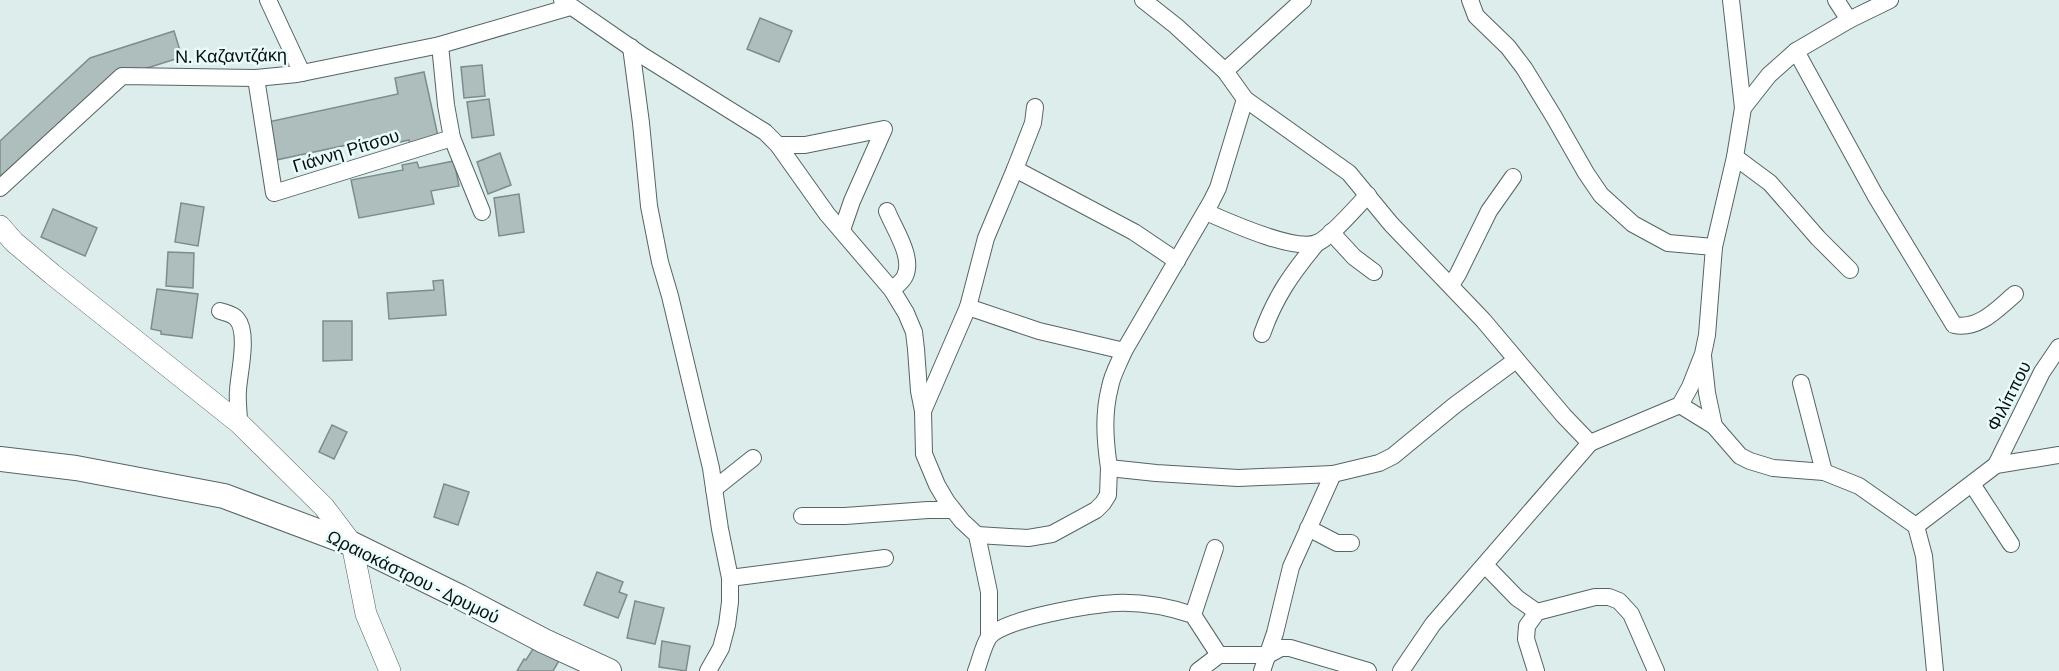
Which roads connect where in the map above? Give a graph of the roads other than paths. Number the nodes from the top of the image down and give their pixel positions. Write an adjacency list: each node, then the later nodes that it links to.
1 (268, 0): 14 (street)
2 (1303, 0): 13 (street)
3 (1470, 0): 33 (street)
4 (1731, 0): 18 (street)
5 (1836, 0): 9 (street)
6 (1890, 0): 9 (street)
7 (1150, 2): 13 (street)
8 (566, 4): 10 (street, Ν. Καζαντζάκη); 11 (street)
9 (1849, 20): 12 (street)
10 (440, 45): 14 (street, Ν. Καζαντζάκη); 19 (street)
11 (631, 47): 20 (street); 63 (street)
12 (1796, 51): 18 (street); 39 (street)
13 (1225, 71): 16 (street)
14 (302, 73): 15 (street, Ν. Καζαντζάκη)
15 (256, 78): 19 (street, Γιάννη Ρίτσου); 24 (street, Ν. Καζαντζάκη)
16 (1245, 99): 25 (street); 28 (street)
17 (1035, 107): 22 (street)
18 (1743, 108): 21 (street)
19 (452, 138): 27 (street)
20 (778, 145): 30 (street); 30 (street)
21 (1736, 157): 33 (street); 35 (street)
22 (1015, 170): 34 (street); 40 (street)
23 (1513, 177): 37 (street)
24 (0, 189)
25 (1368, 195): 31 (street); 37 (street)
26 (887, 211): 38 (street)
27 (482, 212)
28 (1206, 212): 32 (street); 34 (street)
29 (0, 226): 49 (street)
30 (842, 230): 38 (street)
31 (1331, 232): 32 (street); 36 (street)
32 (1317, 243): 42 (street)
33 (1714, 247): 45 (street)
34 (1177, 261): 44 (street)
35 (1850, 270)
36 (1374, 272)
37 (1451, 285): 46 (street)
38 (891, 290): 51 (street)
39 (2015, 294)
40 (968, 307): 44 (street); 51 (street)
41 (220, 311): 48 (street)
42 (1262, 334)
43 (2059, 347): 58 (street, Φιλίππου)
44 (1124, 351): 59 (street)
45 (1703, 354): 50 (street); 53 (street)
46 (1516, 360): 54 (street); 61 (street)
47 (1801, 383): 60 (street)
48 (238, 390): 49 (street); 52 (street)
49 (213, 401): 52 (street)
50 (1680, 405): 53 (street); 54 (street)
51 (923, 411): 64 (street)
52 (239, 423): 70 (street)
53 (1714, 426): 60 (street)
54 (1590, 443): 74 (street)
55 (753, 458): 63 (street)
56 (0, 459): 70 (main road, Ωραιοκάστρου - Δρυμού)
57 (2058, 459): 58 (street)
58 (1996, 465): 62 (street)
59 (1109, 468): 61 (street); 68 (street)
60 (1824, 472): 66 (street)
61 (1333, 474): 67 (street)
62 (1972, 484): 66 (street); 71 (street)
63 (714, 489): 75 (street)
64 (953, 510): 65 (street); 68 (street)
65 (802, 516)
66 (1916, 526): 90 (street)
67 (1308, 528): 69 (street); 80 (street)
68 (977, 535): 78 (street)
69 (1351, 543)
70 (352, 544): 81 (street); 82 (main road, Ωραιοκάστρου - Δρυμού)
71 (2011, 544)
72 (1215, 548): 77 (street)
73 (885, 558): 75 (street)
74 (1485, 565): 76 (street); 87 (street)
75 (730, 578): 83 (street)
76 (1538, 612): 88 (street); 89 (street)
77 (1193, 615): 78 (street); 79 (street)
78 (989, 636): 84 (street)
79 (1218, 655): 80 (street); 85 (street)
80 (1265, 663): 86 (street)
81 (390, 671)
82 (609, 671)
83 (708, 671)
84 (976, 671)
85 (1198, 671)
86 (1368, 671)
87 (1401, 671)
88 (1536, 671)
89 (1656, 671)
90 (1935, 671)

